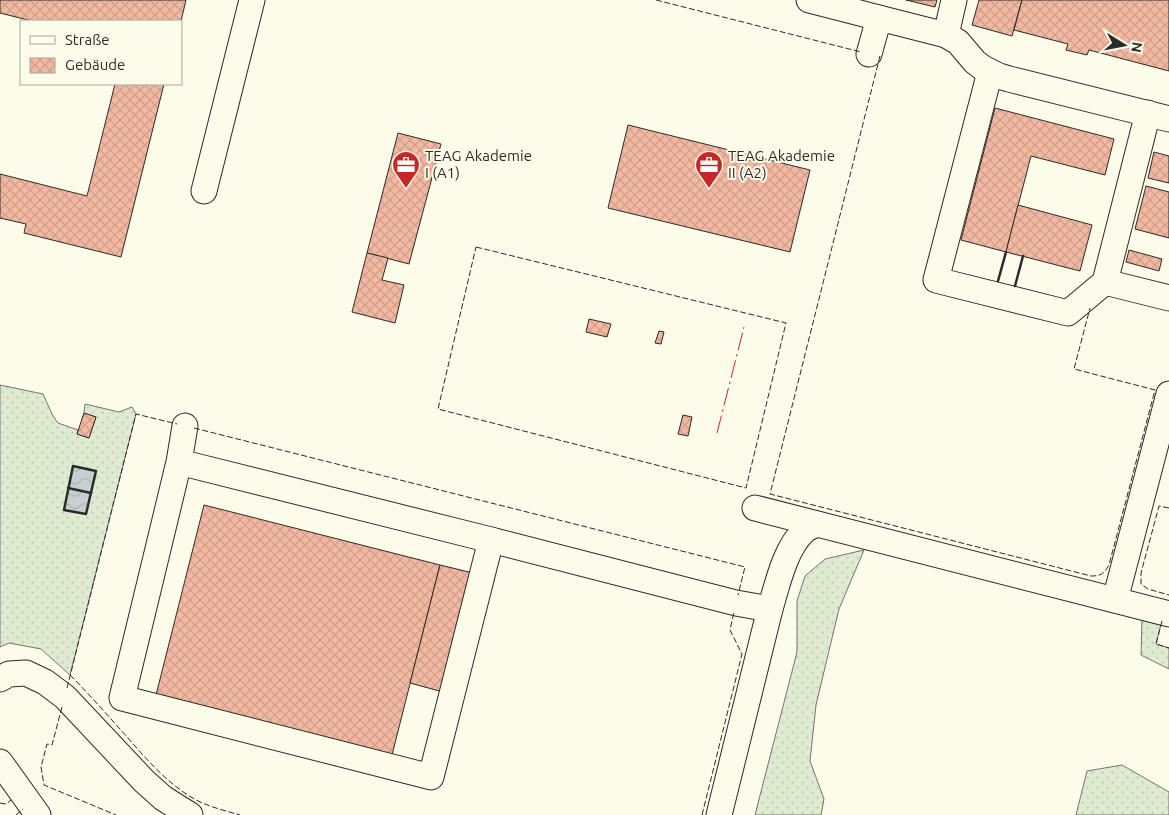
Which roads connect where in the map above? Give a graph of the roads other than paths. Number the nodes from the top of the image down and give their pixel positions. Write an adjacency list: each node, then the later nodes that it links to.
1 (252, 0): 9 (street)
2 (809, 0): 4 (street)
3 (954, 0): 5 (street)
4 (879, 18): 5 (street); 6 (street)
5 (946, 35): 7 (street)
6 (869, 54)
7 (990, 72): 8 (street); 10 (street)
8 (1159, 116): 10 (street)
9 (204, 191)
10 (1105, 282): 11 (street)
11 (1169, 298)
12 (1169, 394): 18 (street)
13 (185, 426): 14 (street)
14 (179, 462): 17 (street); 17 (street)
15 (755, 508): 16 (street)
16 (817, 524): 18 (street); 19 (street)
17 (491, 540): 19 (street)
18 (1115, 600): 20 (street)
19 (770, 610): 25 (street)
20 (1169, 614)
21 (0, 679): 24 (street)
22 (0, 762): 23 (street)
23 (38, 815)
24 (190, 815)
25 (719, 815)

